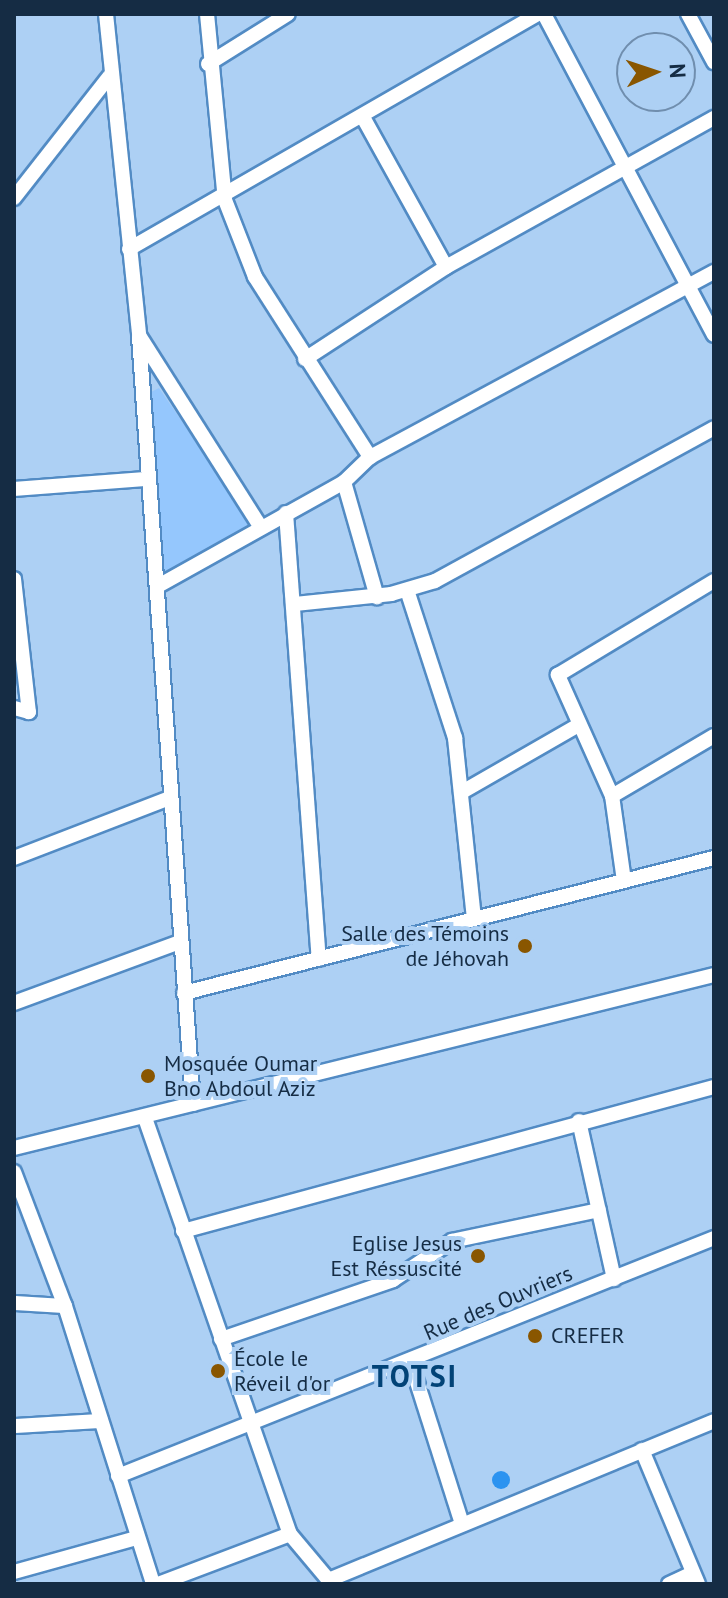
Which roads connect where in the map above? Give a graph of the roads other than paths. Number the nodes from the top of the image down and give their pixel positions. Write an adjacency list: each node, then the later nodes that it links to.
1 (106, 14): 9 (street)
2 (207, 14): 8 (street)
3 (288, 14): 8 (street)
4 (537, 14): 11 (street)
5 (544, 14): 12 (street)
6 (688, 14): 7 (street)
7 (714, 62)
8 (208, 64): 14 (street)
9 (109, 77): 13 (street); 15 (street)
10 (714, 118): 12 (street)
11 (364, 119): 14 (street); 16 (street)
12 (622, 171): 16 (street); 18 (street)
13 (14, 198)
14 (225, 200): 15 (street); 21 (street)
15 (129, 249): 20 (street)
16 (446, 267): 21 (street)
17 (714, 272): 18 (street)
18 (687, 287): 19 (street); 23 (street)
19 (714, 335)
20 (139, 336): 24 (street); 28 (street)
21 (305, 359): 23 (street)
22 (714, 428): 32 (street)
23 (370, 457): 25 (street)
24 (145, 479): 26 (street); 31 (street)
25 (344, 482): 27 (street); 33 (street)
26 (14, 489)
27 (286, 513): 28 (street); 34 (street)
28 (260, 526): 31 (street)
29 (14, 579): 35 (street)
30 (714, 581): 36 (street)
31 (158, 586): 40 (street)
32 (407, 590): 33 (street); 38 (street)
33 (377, 597): 34 (street)
34 (295, 604): 46 (street)
35 (14, 708)
36 (577, 726): 38 (street); 39 (street)
37 (714, 736): 39 (street)
38 (462, 792): 44 (street)
39 (612, 796): 43 (street)
40 (167, 799): 41 (street); 45 (street)
41 (14, 858)
42 (714, 858): 43 (street)
43 (624, 881): 44 (street)
44 (474, 918): 46 (street)
45 (177, 943): 48 (street); 49 (street)
46 (319, 959): 48 (street)
47 (714, 977): 51 (street)
48 (184, 993): 51 (street)
49 (14, 1003)
50 (714, 1087): 53 (street)
51 (193, 1104): 52 (street)
52 (145, 1118): 54 (street); 57 (street)
53 (579, 1121): 56 (street); 57 (street)
54 (14, 1148)
55 (14, 1172): 61 (street)
56 (599, 1210): 59 (street); 62 (street)
57 (183, 1231): 62 (street)
58 (714, 1238): 59 (street, Rue des Ouvriers)
59 (614, 1279): 63 (street, Rue des Ouvriers)
60 (14, 1303): 61 (street)
61 (65, 1306): 64 (street)
62 (221, 1339): 67 (street)
63 (411, 1363): 67 (street, Rue des Ouvriers); 70 (street)
64 (101, 1421): 66 (street); 69 (street)
65 (714, 1421): 68 (street)
66 (14, 1426)
67 (252, 1426): 69 (street, Rue des Ouvriers); 71 (street)
68 (642, 1450): 70 (street); 74 (street)
69 (118, 1476): 72 (street)
70 (462, 1524): 75 (street)
71 (290, 1534): 75 (street); 76 (street)
72 (137, 1538): 73 (street); 76 (street)
73 (14, 1572)
74 (696, 1578): 77 (street)
75 (332, 1581)
76 (155, 1584)
77 (669, 1584)

